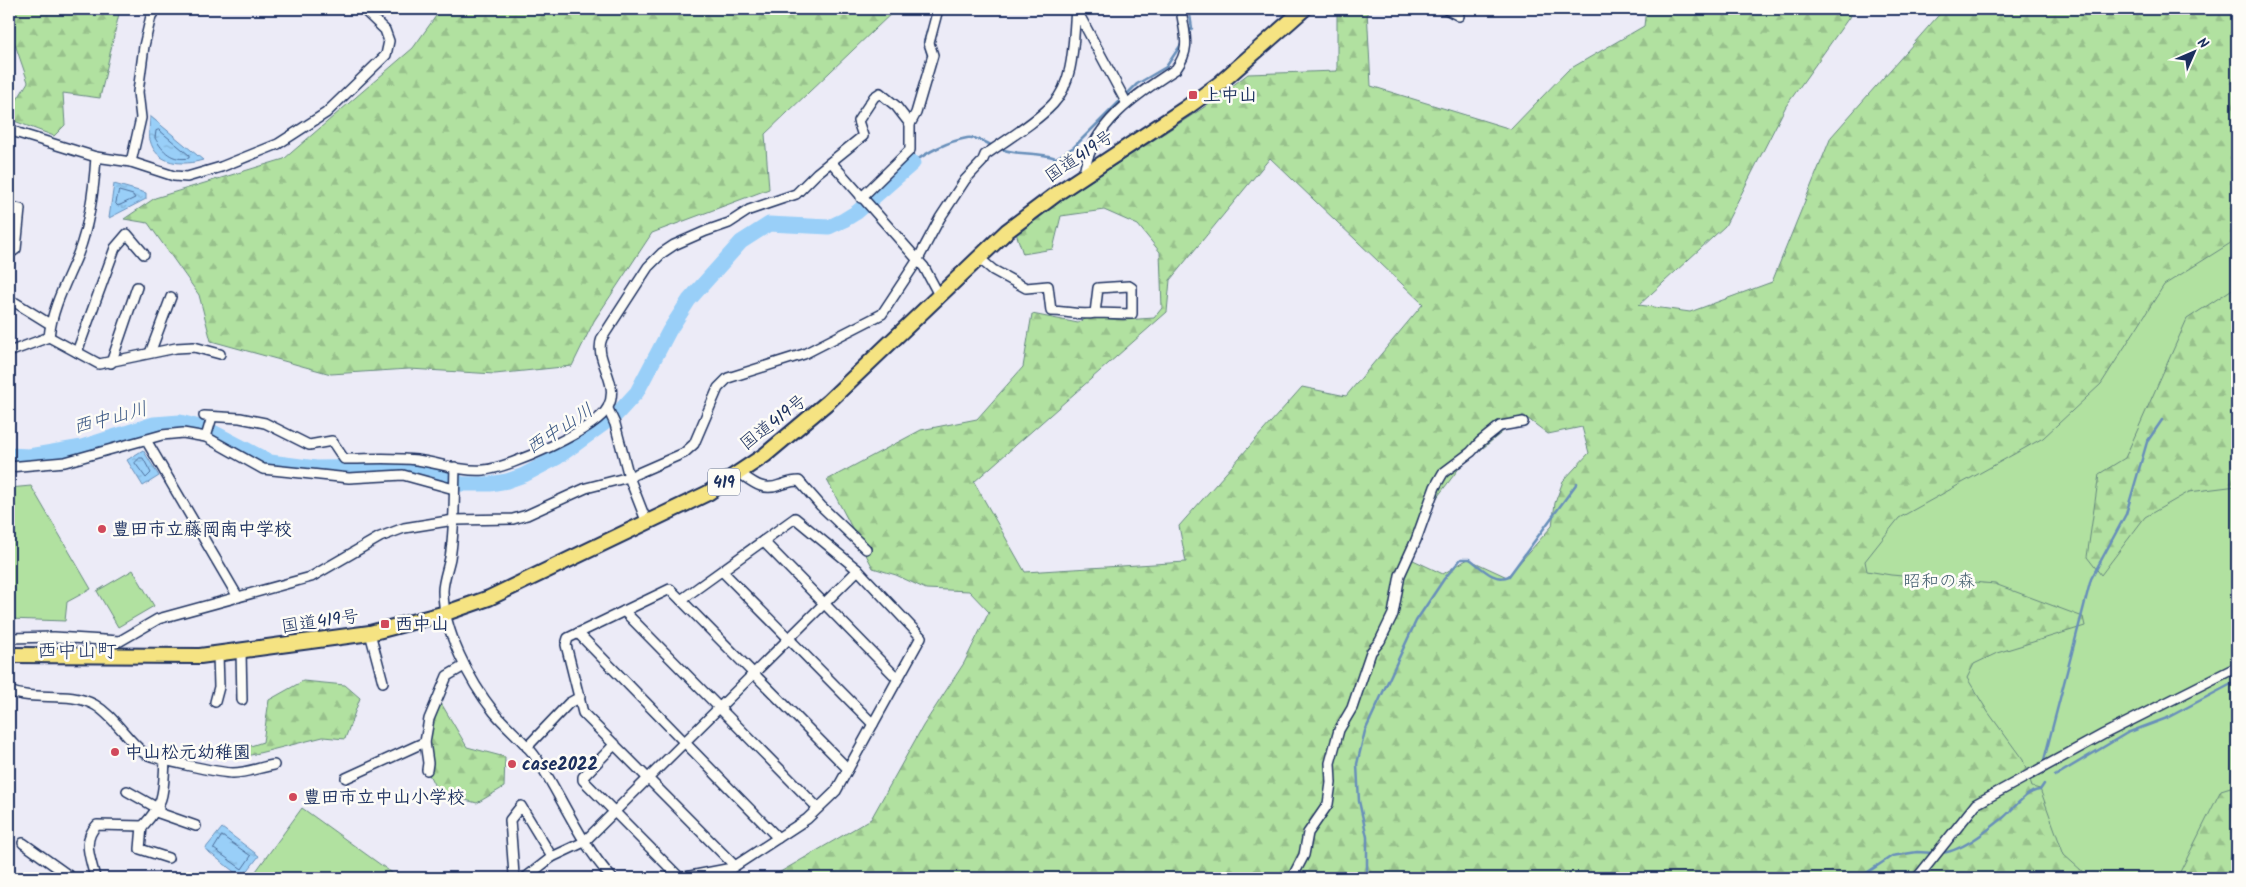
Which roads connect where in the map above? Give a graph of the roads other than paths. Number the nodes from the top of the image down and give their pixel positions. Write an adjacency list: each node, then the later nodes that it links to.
1 (156, 9): 13 (street)
2 (363, 9): 13 (street)
3 (938, 9): 10 (street)
4 (1076, 9): 9 (street); 21 (street)
5 (1180, 9): 9 (street)
6 (1304, 9): 15 (highway, 国道419号 / 419)
7 (1446, 9): 8 (street)
8 (1459, 16)
9 (1126, 102): 15 (street)
10 (910, 124): 14 (street); 16 (street)
11 (9, 128): 12 (street)
12 (96, 157): 13 (street); 27 (street)
13 (131, 162)
14 (831, 162): 16 (street); 34 (street)
15 (1084, 174): 20 (highway, 国道419号 / 419)
16 (862, 199): 21 (street)
17 (9, 207): 18 (street)
18 (9, 254)
19 (144, 254): 30 (street)
20 (979, 258): 24 (highway, 国道419号 / 419); 26 (street)
21 (917, 261): 24 (street); 41 (street)
22 (137, 287): 33 (street)
23 (171, 297): 31 (street)
24 (940, 297): 40 (highway, 国道419号 / 419)
25 (16, 303): 27 (street)
26 (1096, 313): 26 (street)
27 (50, 324): 28 (street)
28 (49, 336): 29 (street); 30 (street)
29 (9, 352)
30 (77, 352): 33 (street)
31 (150, 353): 32 (street); 33 (street)
32 (220, 354)
33 (111, 363)
34 (608, 411): 39 (street); 41 (street)
35 (1523, 422): 99 (street)
36 (206, 435): 37 (street); 39 (street); 42 (street)
37 (146, 440): 38 (street); 49 (street)
38 (9, 467)
39 (455, 467): 42 (street)
40 (738, 472): 44 (highway, 国道419号 / 419); 46 (street)
41 (629, 477): 43 (street); 44 (street)
42 (454, 486): 43 (street)
43 (454, 520): 49 (street); 53 (street)
44 (647, 523): 53 (highway, 国道419号 / 419)
45 (763, 542): 47 (street); 48 (street); 51 (street)
46 (866, 549)
47 (858, 570): 51 (street); 64 (street)
48 (722, 571): 50 (street); 57 (street)
49 (238, 597): 56 (street)
50 (681, 600): 52 (street); 63 (street)
51 (824, 604): 57 (street); 64 (street)
52 (624, 611): 55 (street); 70 (street)
53 (446, 613): 54 (highway, 国道419号 / 419); 61 (street)
54 (370, 633): 58 (highway, 国道419号 / 419); 65 (street)
55 (578, 633): 67 (street); 73 (street)
56 (9, 638)
57 (788, 640): 63 (street); 71 (street)
58 (241, 651): 59 (highway, 国道419号 / 419); 68 (street)
59 (218, 654): 60 (highway, 国道419号 / 419); 69 (street)
60 (9, 655)
61 (464, 666): 72 (street); 75 (street)
62 (2237, 667): 100 (street)
63 (753, 675): 70 (street); 78 (street)
64 (898, 678): 71 (street)
65 (383, 682)
66 (9, 691): 76 (street)
67 (580, 697): 74 (street); 75 (street)
68 (242, 700)
69 (215, 702)
70 (720, 708): 73 (street); 83 (street)
71 (873, 724): 78 (street)
72 (425, 742): 79 (street); 81 (street)
73 (684, 743): 80 (street); 88 (street)
74 (615, 744): 80 (street); 85 (street)
75 (527, 748): 89 (street)
76 (165, 760): 77 (street); 84 (street)
77 (274, 764)
78 (848, 769): 83 (street)
79 (427, 770)
80 (650, 777): 85 (street); 93 (street)
81 (346, 778)
82 (127, 792): 84 (street)
83 (818, 808): 88 (street)
84 (157, 811): 86 (street); 87 (street)
85 (614, 813): 89 (street); 93 (street)
86 (142, 826): 92 (street); 95 (street)
87 (196, 826)
88 (778, 838): 93 (street)
89 (584, 842): 91 (street); 98 (street)
90 (23, 843): 94 (street)
91 (552, 857): 96 (street); 97 (street)
92 (168, 858)
93 (735, 866)
94 (72, 878)
95 (95, 878)
96 (517, 878)
97 (525, 878)
98 (612, 878)
99 (1292, 878)
100 (1917, 878)

